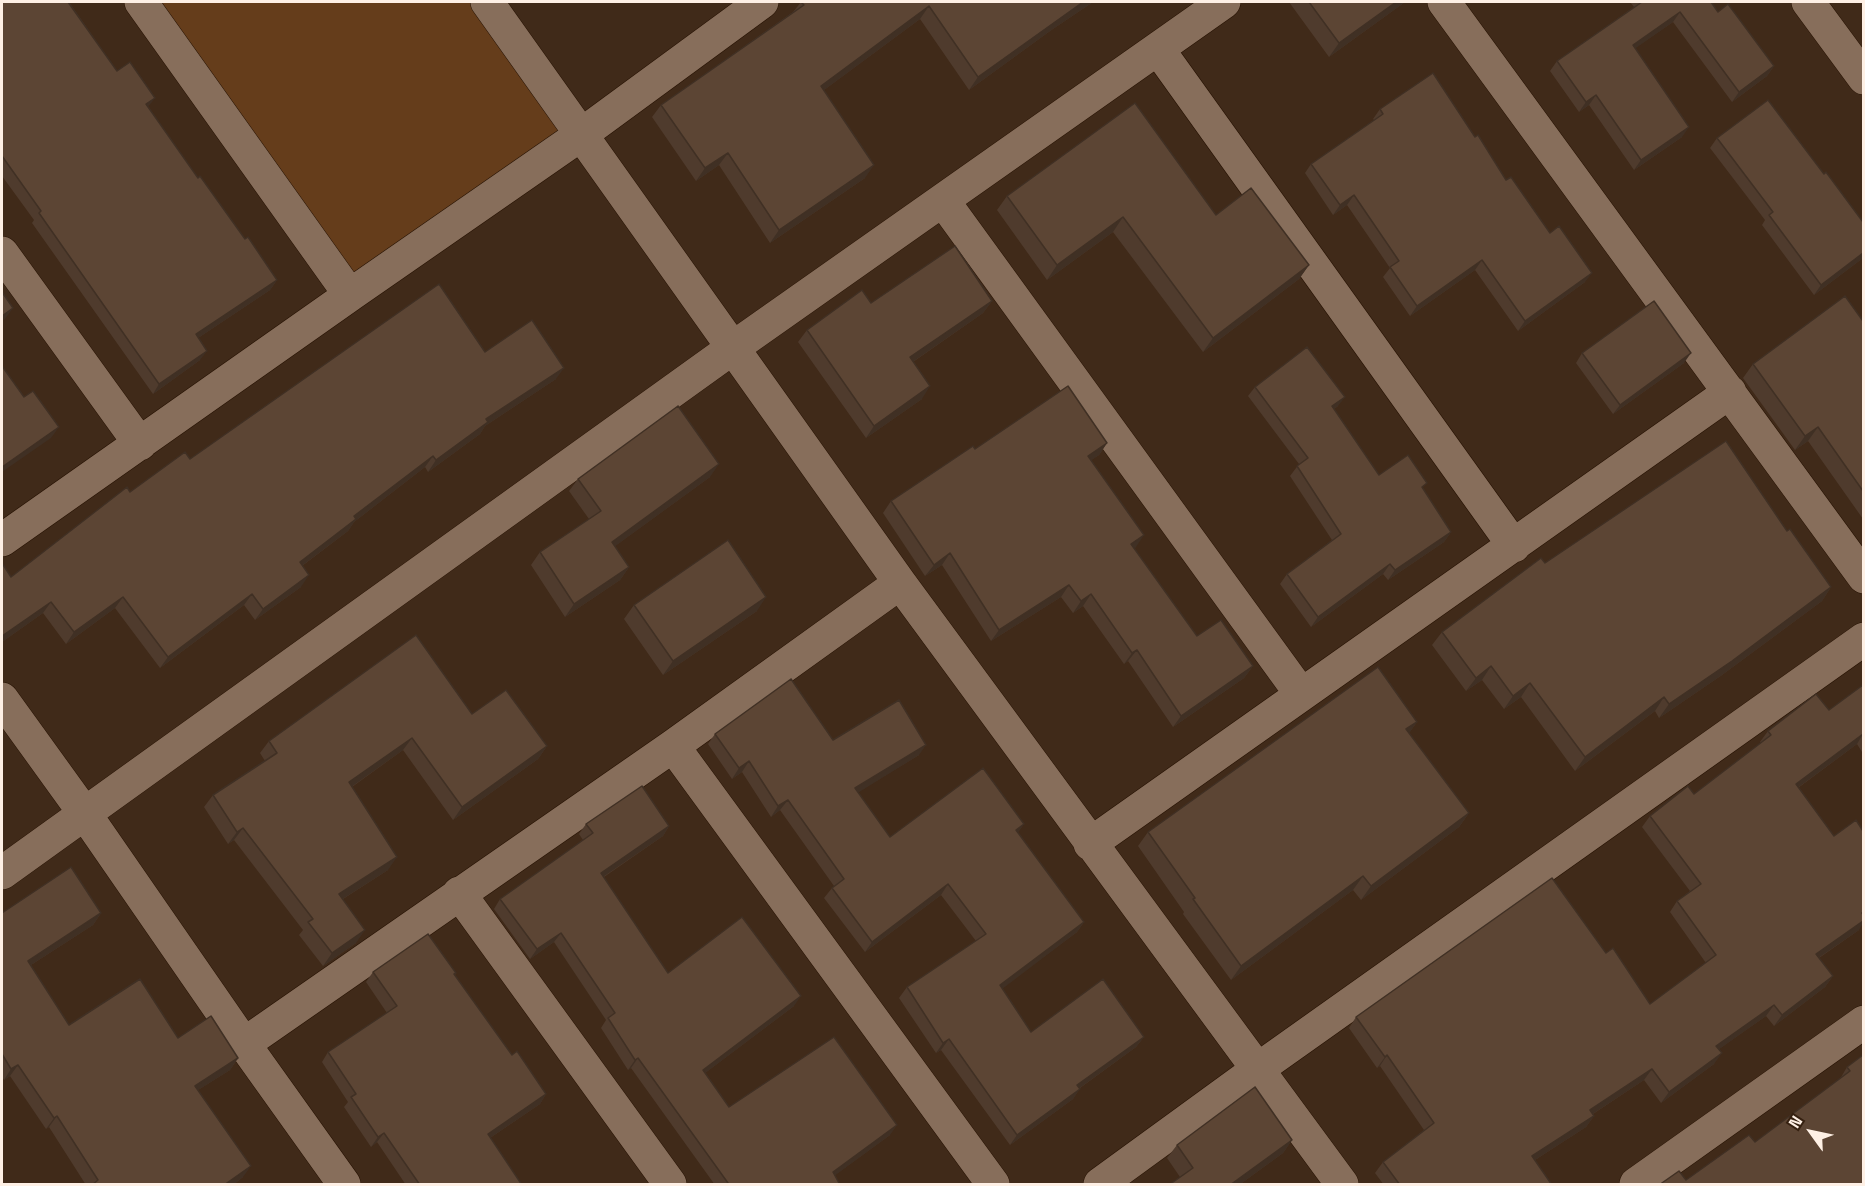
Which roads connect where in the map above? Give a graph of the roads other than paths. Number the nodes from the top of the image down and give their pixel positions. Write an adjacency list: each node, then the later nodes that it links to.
1 (141, 2): 12 (street)
2 (487, 2): 9 (street)
3 (762, 2): 9 (street)
4 (1224, 2): 7 (street)
5 (1444, 2): 14 (street)
6 (1808, 2): 8 (street)
7 (1158, 49): 10 (street); 17 (street)
8 (1863, 78)
9 (582, 134): 12 (street); 13 (street)
10 (944, 201): 13 (street); 21 (street)
11 (2, 253): 15 (street)
12 (350, 295): 15 (street)
13 (734, 347): 19 (street); 24 (street)
14 (1730, 392): 17 (street); 18 (street)
15 (140, 444): 16 (street)
16 (2, 540)
17 (1514, 546): 21 (street)
18 (1863, 577)
19 (900, 583): 23 (street); 25 (street)
20 (1863, 639): 30 (street)
21 (1301, 694): 25 (street)
22 (2, 699): 24 (street)
23 (674, 746): 27 (street); 33 (street)
24 (85, 814): 26 (street); 29 (street)
25 (1090, 844): 30 (street)
26 (2, 873)
27 (459, 893): 29 (street); 32 (street)
28 (1863, 1022): 36 (street)
29 (244, 1044): 31 (street)
30 (1258, 1069): 34 (street); 35 (street)
31 (344, 1185)
32 (670, 1185)
33 (993, 1185)
34 (1100, 1185)
35 (1342, 1185)
36 (1636, 1185)

